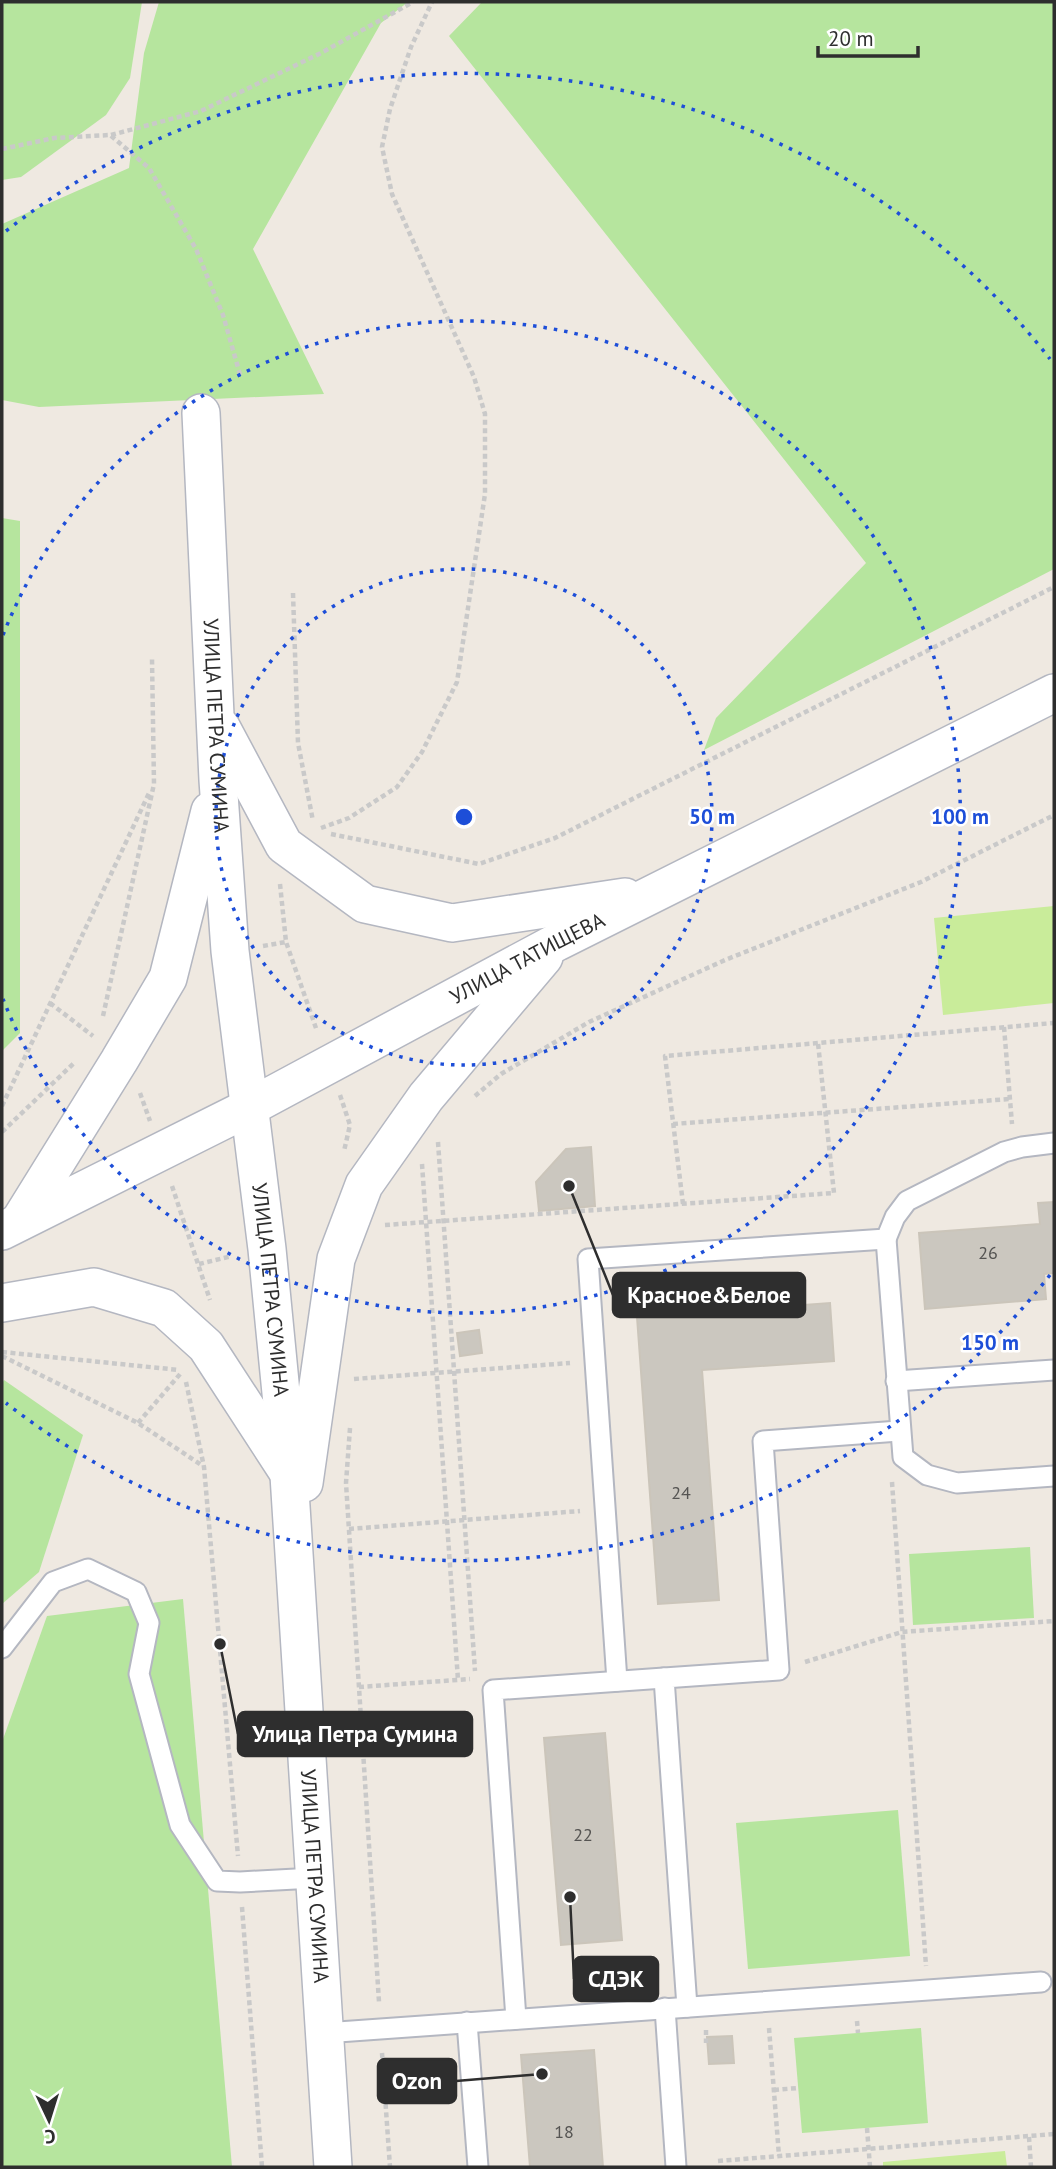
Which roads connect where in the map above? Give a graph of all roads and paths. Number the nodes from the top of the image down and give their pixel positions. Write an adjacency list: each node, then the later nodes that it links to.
1 (413, 2): 3 (path)
2 (432, 2): 15 (path)
3 (110, 135): 4 (path); 5 (path)
4 (2, 149)
5 (241, 378)
6 (201, 413): 11 (street, УЛИЦА ПЕТРА СУМИНА)
7 (1054, 587): 15 (path)
8 (293, 593): 15 (path)
9 (152, 659): 13 (path)
10 (1054, 693): 16 (street, УЛИЦА ТАТИЩЕВА)
11 (217, 719): 12 (street, УЛИЦА ПЕТРА СУМИНА); 15 (street)
12 (218, 780): 23 (street); 28 (street, УЛИЦА ПЕТРА СУМИНА)
13 (154, 784): 19 (path); 23 (path)
14 (1054, 815): 25 (path)
15 (304, 841): 16 (street); 17 (path)
16 (658, 892): 18 (street, УЛИЦА ТАТИЩЕВА)
17 (286, 942)
18 (557, 942): 28 (street, УЛИЦА ТАТИЩЕВА); 68 (street)
19 (50, 1003): 23 (path); 27 (path)
20 (1054, 1023): 21 (path)
21 (1004, 1027): 22 (path); 26 (path)
22 (818, 1043): 29 (path); 30 (path)
23 (109, 1050): 35 (path); 44 (street)
24 (79, 1058): 31 (path)
25 (472, 1099)
26 (1010, 1099): 29 (path); 34 (path)
27 (2, 1106)
28 (250, 1107): 35 (street, УЛИЦА ТАТИЩЕВА); 62 (street, УЛИЦА ПЕТРА СУМИНА)
29 (825, 1113): 30 (path); 39 (path)
30 (673, 1124): 39 (path)
31 (2, 1132)
32 (1054, 1143): 34 (lane)
33 (433, 1147): 41 (path)
34 (1015, 1149): 46 (lane)
35 (161, 1151): 44 (street, УЛИЦА ТАТИЩЕВА); 49 (path)
36 (427, 1155): 37 (path)
37 (422, 1164): 38 (path); 42 (path)
38 (415, 1174)
39 (682, 1204): 41 (path)
40 (390, 1215): 43 (path)
41 (443, 1221): 42 (path); 53 (path)
42 (426, 1222): 43 (path); 54 (path)
43 (384, 1225): 45 (path)
44 (10, 1226)
45 (380, 1237)
46 (886, 1238): 50 (lane); 56 (lane)
47 (2, 1303): 49 (street)
48 (2, 1354): 49 (path); 59 (path)
49 (195, 1358): 59 (path); 61 (path); 62 (street)
50 (595, 1361): 53 (path); 64 (lane)
51 (355, 1366): 55 (path)
52 (1054, 1370): 56 (lane)
53 (453, 1371): 54 (path); 65 (path)
54 (437, 1372): 55 (path); 66 (path)
55 (354, 1379): 57 (path)
56 (896, 1381): 60 (lane)
57 (353, 1392)
58 (351, 1418): 67 (path)
59 (138, 1423): 61 (path)
60 (894, 1432): 63 (lane); 70 (path); 72 (lane)
61 (204, 1467): 78 (path)
62 (289, 1475): 68 (street, УЛИЦА ПЕТРА СУМИНА)
63 (1054, 1476)
64 (605, 1510): 65 (path); 76 (lane)
65 (464, 1520): 66 (path); 74 (path)
66 (447, 1521): 67 (path); 75 (path)
67 (349, 1529): 86 (path)
68 (294, 1550): 77 (street, УЛИЦА ПЕТРА СУМИНА)
69 (1054, 1621): 70 (path)
70 (902, 1632): 72 (path); 80 (path)
71 (2, 1648): 78 (lane)
72 (779, 1670): 73 (lane)
73 (664, 1678): 76 (lane); 81 (lane)
74 (475, 1679)
75 (458, 1680)
76 (617, 1681): 83 (lane)
77 (314, 1878): 78 (lane); 87 (street, УЛИЦА ПЕТРА СУМИНА)
78 (240, 1882): 96 (path)
79 (1041, 1982): 80 (lane)
80 (927, 1989): 81 (lane)
81 (687, 2007): 82 (lane)
82 (665, 2008): 83 (lane); 100 (lane)
83 (516, 2019): 85 (lane)
84 (768, 2020): 89 (path)
85 (467, 2022): 86 (lane); 99 (lane)
86 (380, 2027): 87 (lane); 98 (path)
87 (324, 2033): 97 (street, УЛИЦА ПЕТРА СУМИНА)
88 (798, 2088): 89 (path)
89 (774, 2090): 94 (path)
90 (867, 2128): 93 (path)
91 (1054, 2134): 92 (path)
92 (1029, 2137): 93 (path); 102 (path)
93 (869, 2149): 94 (path); 101 (path)
94 (779, 2156): 95 (path)
95 (718, 2161)
96 (262, 2167)
97 (333, 2167)
98 (390, 2167)
99 (478, 2167)
100 (676, 2167)
101 (870, 2167)
102 (1031, 2167)

